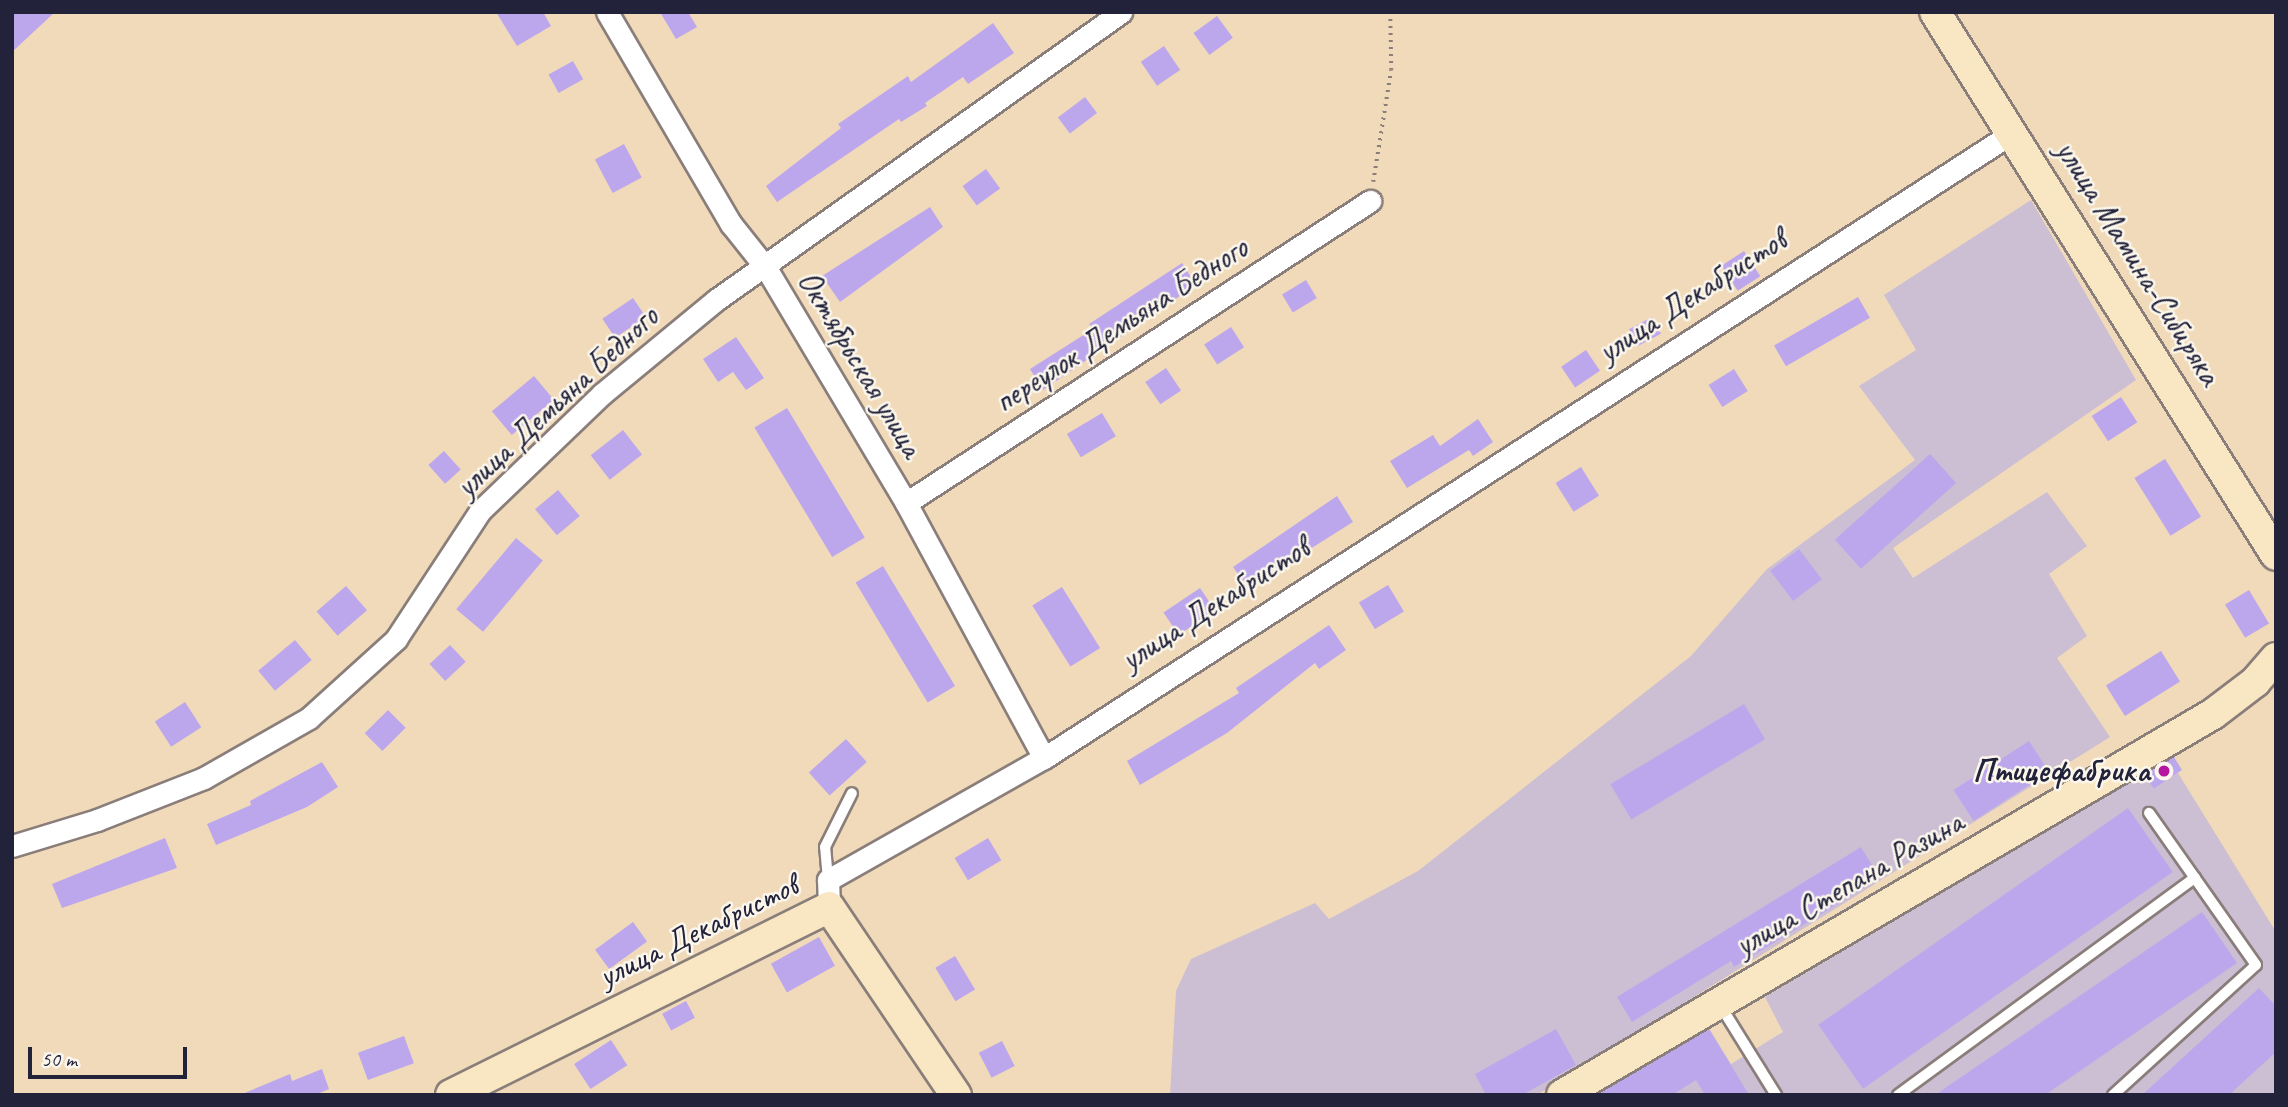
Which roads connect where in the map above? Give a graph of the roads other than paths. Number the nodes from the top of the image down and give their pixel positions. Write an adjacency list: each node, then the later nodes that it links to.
1 (607, 12): 6 (street, Октябрьская улица)
2 (1121, 12): 6 (street, улица Демьяна Бедного)
3 (1935, 12): 4 (street, улица Мамина-Сибиряка)
4 (2012, 133): 8 (street, улица Мамина-Сибиряка); 10 (street, улица Декабристов)
5 (1370, 201): 7 (street, переулок Демьяна Бедного)
6 (766, 268): 7 (street, Октябрьская улица); 13 (street, улица Демьяна Бедного)
7 (906, 503): 10 (street, Октябрьская улица)
8 (2276, 555)
9 (2274, 663): 16 (street, улица Степана Разина)
10 (1044, 758): 15 (street, улица Декабристов)
11 (852, 793): 15 (lane)
12 (2149, 813): 14 (lane)
13 (12, 846)
14 (2194, 878): 21 (lane); 22 (lane)
15 (828, 893): 17 (street, улица Декабристов); 18 (street)
16 (1719, 1002): 19 (street, улица Степана Разина); 20 (lane)
17 (451, 1095)
18 (956, 1095)
19 (1562, 1095)
20 (1776, 1095)
21 (1898, 1095)
22 (2113, 1095)

